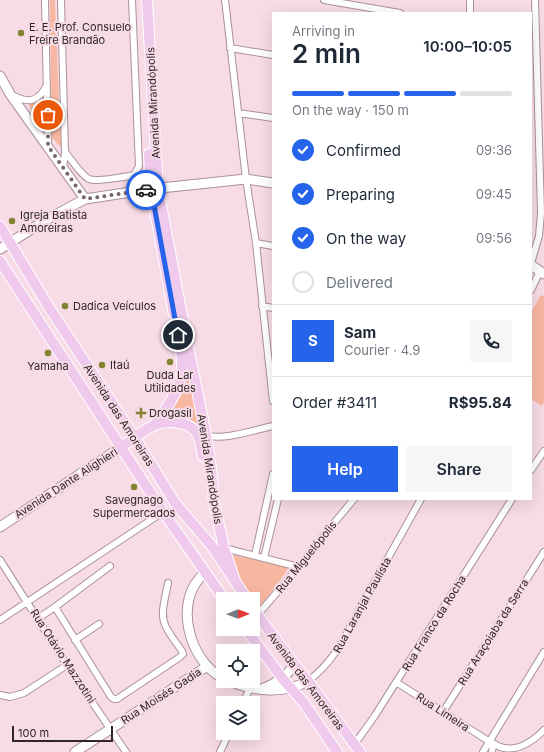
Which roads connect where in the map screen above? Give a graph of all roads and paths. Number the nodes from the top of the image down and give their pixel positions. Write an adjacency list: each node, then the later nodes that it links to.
1 (45, 0): 15 (street)
2 (61, 0): 20 (street)
3 (132, 0): 20 (street, Avenida Mirandópolis)
4 (140, 0): 24 (main road, Avenida Mirandópolis)
5 (147, 0): 24 (main road, Avenida Mirandópolis)
6 (225, 0): 12 (street)
7 (324, 0): 10 (street)
8 (470, 0): 11 (street)
9 (535, 0): 31 (street)
10 (394, 12)
11 (470, 12)
12 (230, 48): 13 (street); 17 (street)
13 (272, 55)
14 (0, 76): 16 (street)
15 (47, 84): 16 (street); 19 (street)
16 (10, 94): 19 (street)
17 (238, 113): 18 (street); 22 (street)
18 (272, 118)
19 (48, 146): 21 (street)
20 (65, 152): 21 (street)
21 (63, 168): 25 (street)
22 (246, 179): 23 (street); 24 (street); 28 (street)
23 (272, 183)
24 (154, 189): 25 (street); 40 (main road, Avenida Mirandópolis); 43 (main road, Avenida Mirandópolis)
25 (85, 199): 27 (street)
26 (0, 226): 27 (main road, Avenida das Amoreiras)
27 (10, 242): 30 (street); 44 (main road, Avenida das Amoreiras)
28 (256, 243): 29 (street); 36 (street)
29 (272, 246)
30 (0, 249)
31 (532, 260)
32 (0, 261): 45 (main road, Avenida das Amoreiras)
33 (532, 265): 34 (street)
34 (542, 272): 35 (street)
35 (532, 288)
36 (262, 306): 37 (street); 38 (street)
37 (272, 308)
38 (271, 375): 39 (street)
39 (272, 388)
40 (155, 425): 42 (main road, Avenida Dante Alighieri); 44 (main road, Avenida Dante Alighieri)
41 (272, 426): 43 (street)
42 (196, 432): 43 (street); 53 (main road)
43 (206, 435): 53 (main road, Avenida Mirandópolis)
44 (135, 438): 45 (main road, Avenida Dante Alighieri); 64 (main road, Avenida das Amoreiras)
45 (121, 447): 54 (main road, Avenida das Amoreiras); 55 (street, Avenida Dante Alighieri)
46 (543, 453): 47 (street)
47 (532, 469)
48 (272, 478): 58 (street)
49 (278, 500): 59 (street)
50 (353, 500): 62 (street, Rua Miguelópolis)
51 (420, 500): 83 (street, Rua Laranjal Paulista)
52 (511, 500): 84 (street, Rua Franco da Rocha)
53 (214, 503): 56 (main road, Avenida Mirandópolis)
54 (163, 512): 63 (main road, Avenida das Amoreiras); 68 (street)
55 (0, 527)
56 (224, 548): 58 (street); 64 (main road, Avenida Mirandópolis)
57 (544, 552): 90 (street, Rua Araçoiaba da Serra)
58 (255, 555): 59 (street)
59 (264, 558): 62 (street)
60 (0, 560): 68 (street, Rua Otávio Mazzotini)
61 (110, 566): 69 (street)
62 (299, 567): 70 (street, Rua Miguelópolis)
63 (205, 573): 66 (main road, Avenida das Amoreiras); 80 (street)
64 (235, 581): 67 (main road, Avenida das Amoreiras)
65 (168, 583): 76 (street)
66 (219, 592)
67 (242, 592)
68 (28, 602): 71 (street, Rua Otávio Mazzotini); 73 (street)
69 (55, 607): 71 (street); 76 (street)
70 (260, 608)
71 (37, 619): 78 (street, Rua Otávio Mazzotini)
72 (260, 619): 79 (main road, Avenida das Amoreiras)
73 (0, 620)
74 (99, 624): 76 (street)
75 (251, 636): 82 (main road, Avenida das Amoreiras)
76 (75, 640)
77 (544, 652): 94 (street)
78 (67, 665): 88 (street); 91 (street, Rua Otávio Mazzotini)
79 (295, 665): 82 (street); 83 (main road, Avenida das Amoreiras)
80 (206, 667): 81 (street); 91 (street, Rua Moisés Gadia)
81 (216, 674)
82 (282, 678): 86 (main road, Avenida das Amoreiras); 87 (street)
83 (308, 681): 86 (street, Rua Laranjal Paulista); 95 (main road, Avenida das Amoreiras)
84 (396, 682): 90 (street, Rua Limeira); 95 (street, Rua Franco da Rocha)
85 (251, 688): 87 (street, Rua Laranjal Paulista)
86 (290, 688): 87 (street, Rua Laranjal Paulista); 99 (main road, Avenida das Amoreiras)
87 (254, 689): 89 (street)
88 (0, 696)
89 (248, 696)
90 (443, 712): 94 (street, Rua Limeira)
91 (111, 729): 96 (street, Rua Moisés Gadia); 97 (street, Rua Otávio Mazzotini)
92 (544, 730): 94 (street, Rua Limeira)
93 (226, 740): 98 (street)
94 (491, 743): 100 (street); 101 (street)
95 (357, 748)
96 (75, 752)
97 (126, 752)
98 (220, 752)
99 (337, 752)
100 (483, 752)
101 (492, 752)

